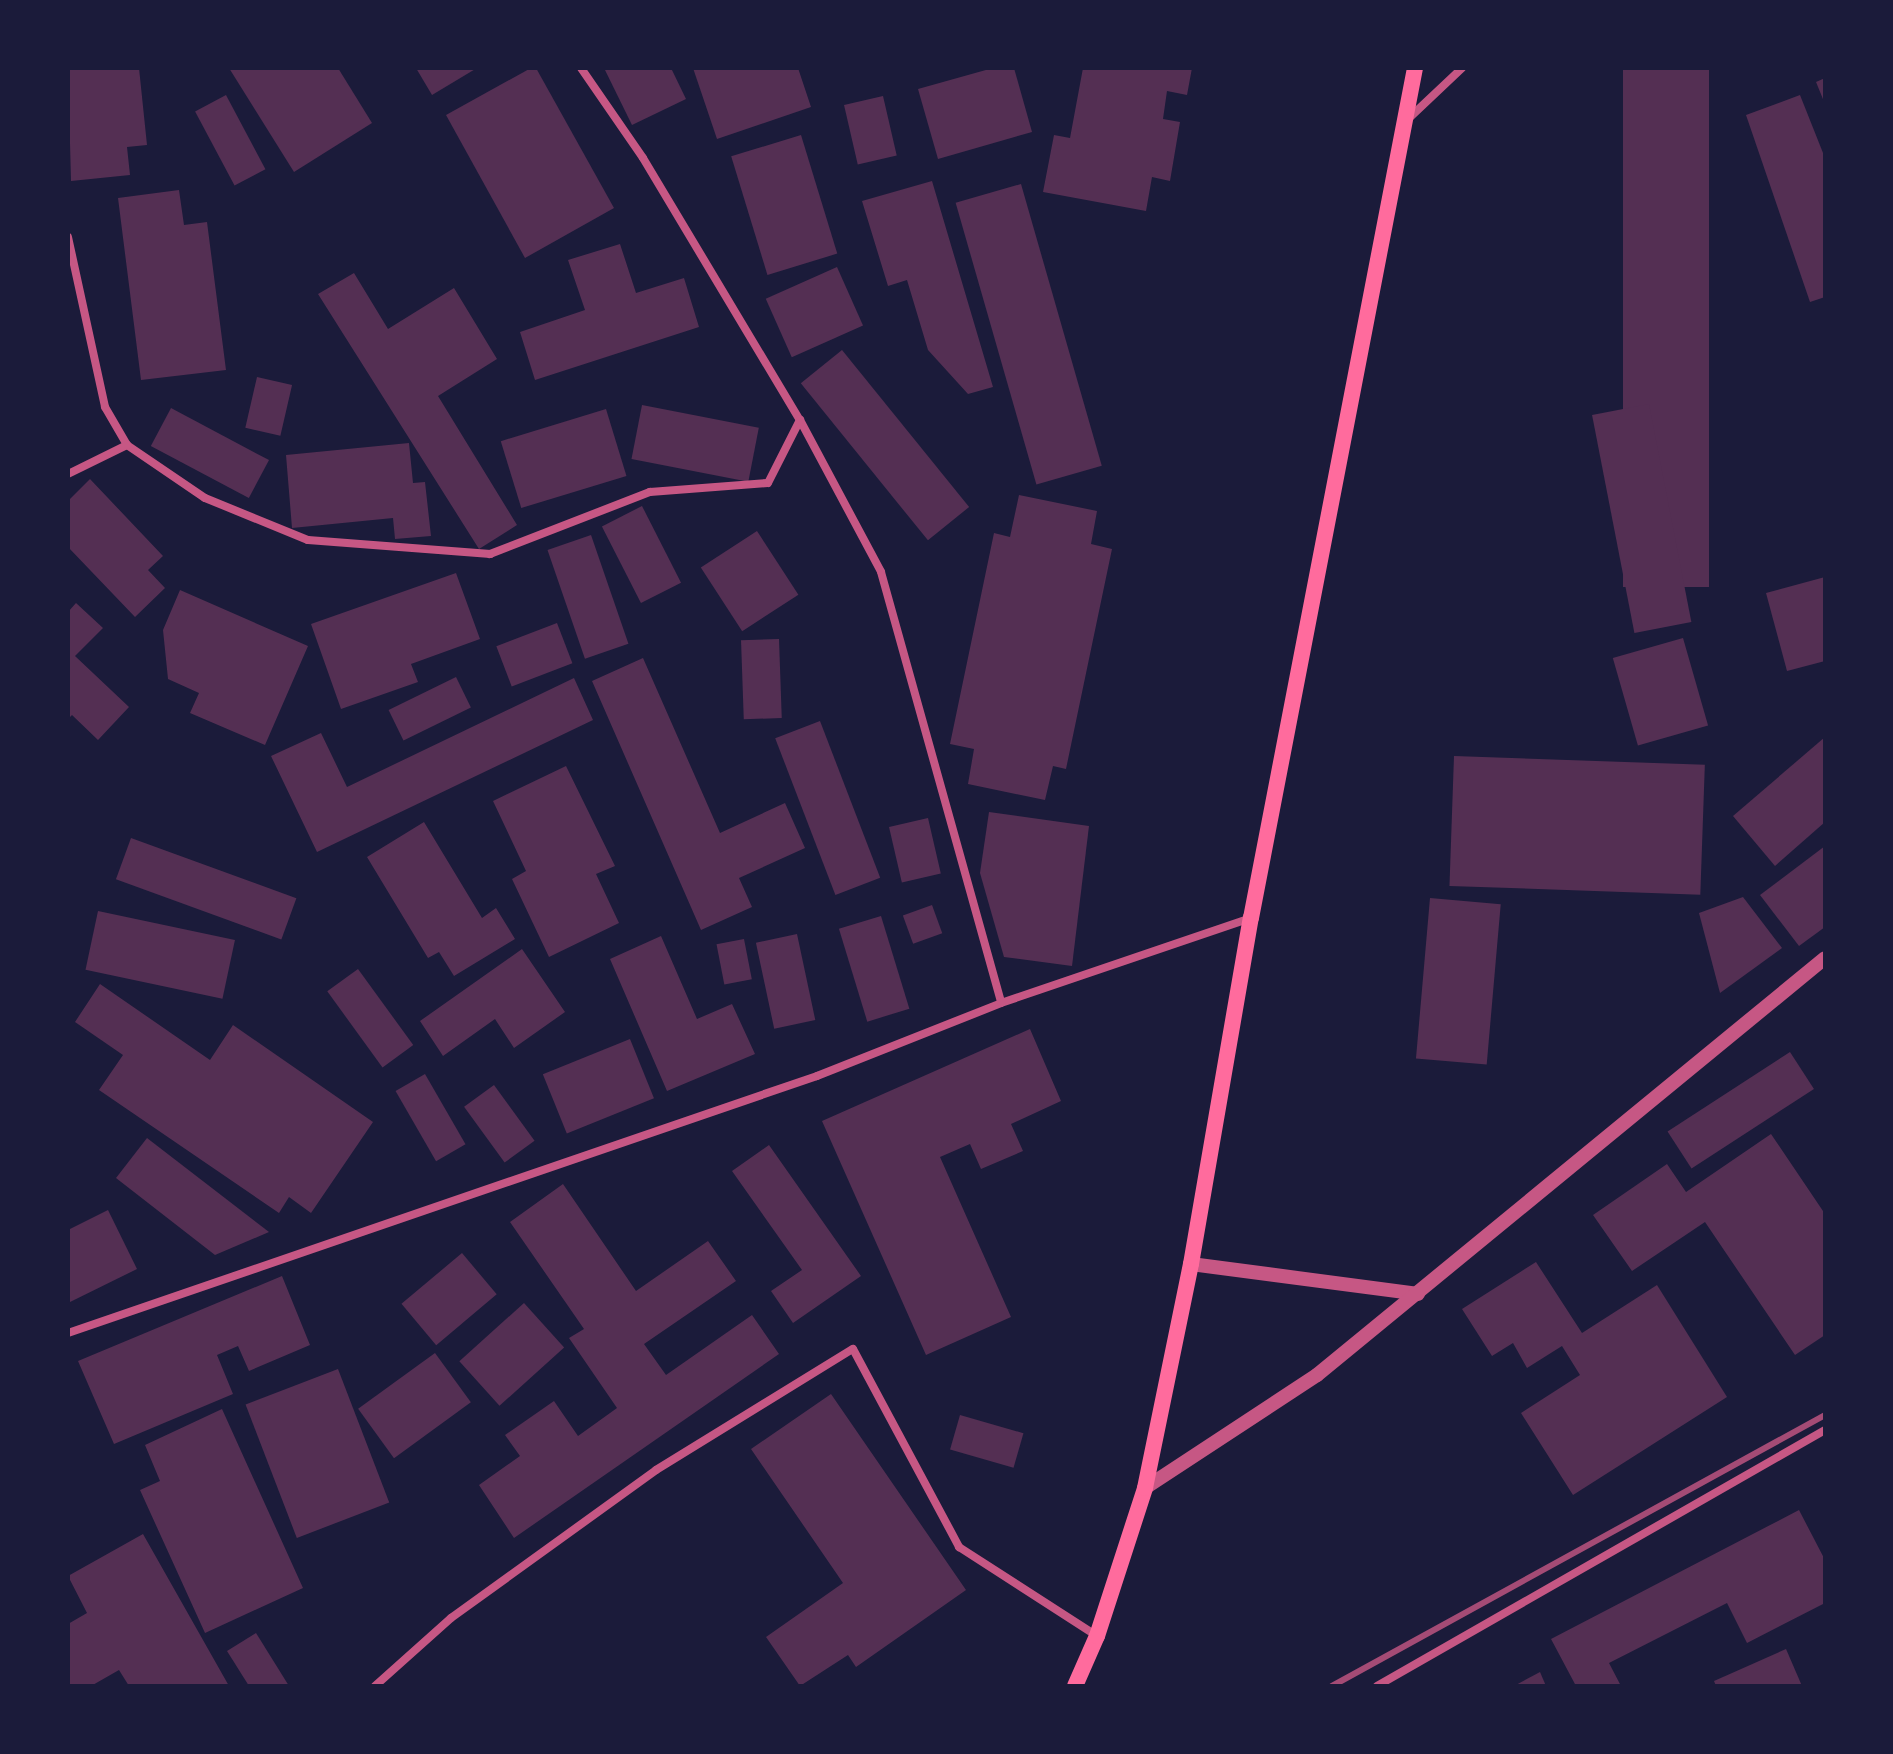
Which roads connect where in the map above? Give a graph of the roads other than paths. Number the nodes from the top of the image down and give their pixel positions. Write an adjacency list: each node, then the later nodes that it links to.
1 (581, 68): 6 (street)
2 (1415, 68): 4 (main road)
3 (1462, 68): 4 (street)
4 (1407, 121): 9 (main road)
5 (68, 237): 7 (street)
6 (800, 420): 7 (street); 11 (street)
7 (127, 445): 8 (street)
8 (68, 474)
9 (1251, 918): 11 (street); 12 (main road)
10 (1825, 958): 13 (street)
11 (1001, 1003): 14 (street)
12 (1191, 1264): 13 (street); 16 (main road)
13 (1418, 1294): 16 (street)
14 (68, 1333)
15 (1825, 1430): 20 (street)
16 (1145, 1488): 17 (main road)
17 (1097, 1636): 18 (street); 19 (main road)
18 (375, 1686)
19 (1075, 1686)
20 (1377, 1686)

